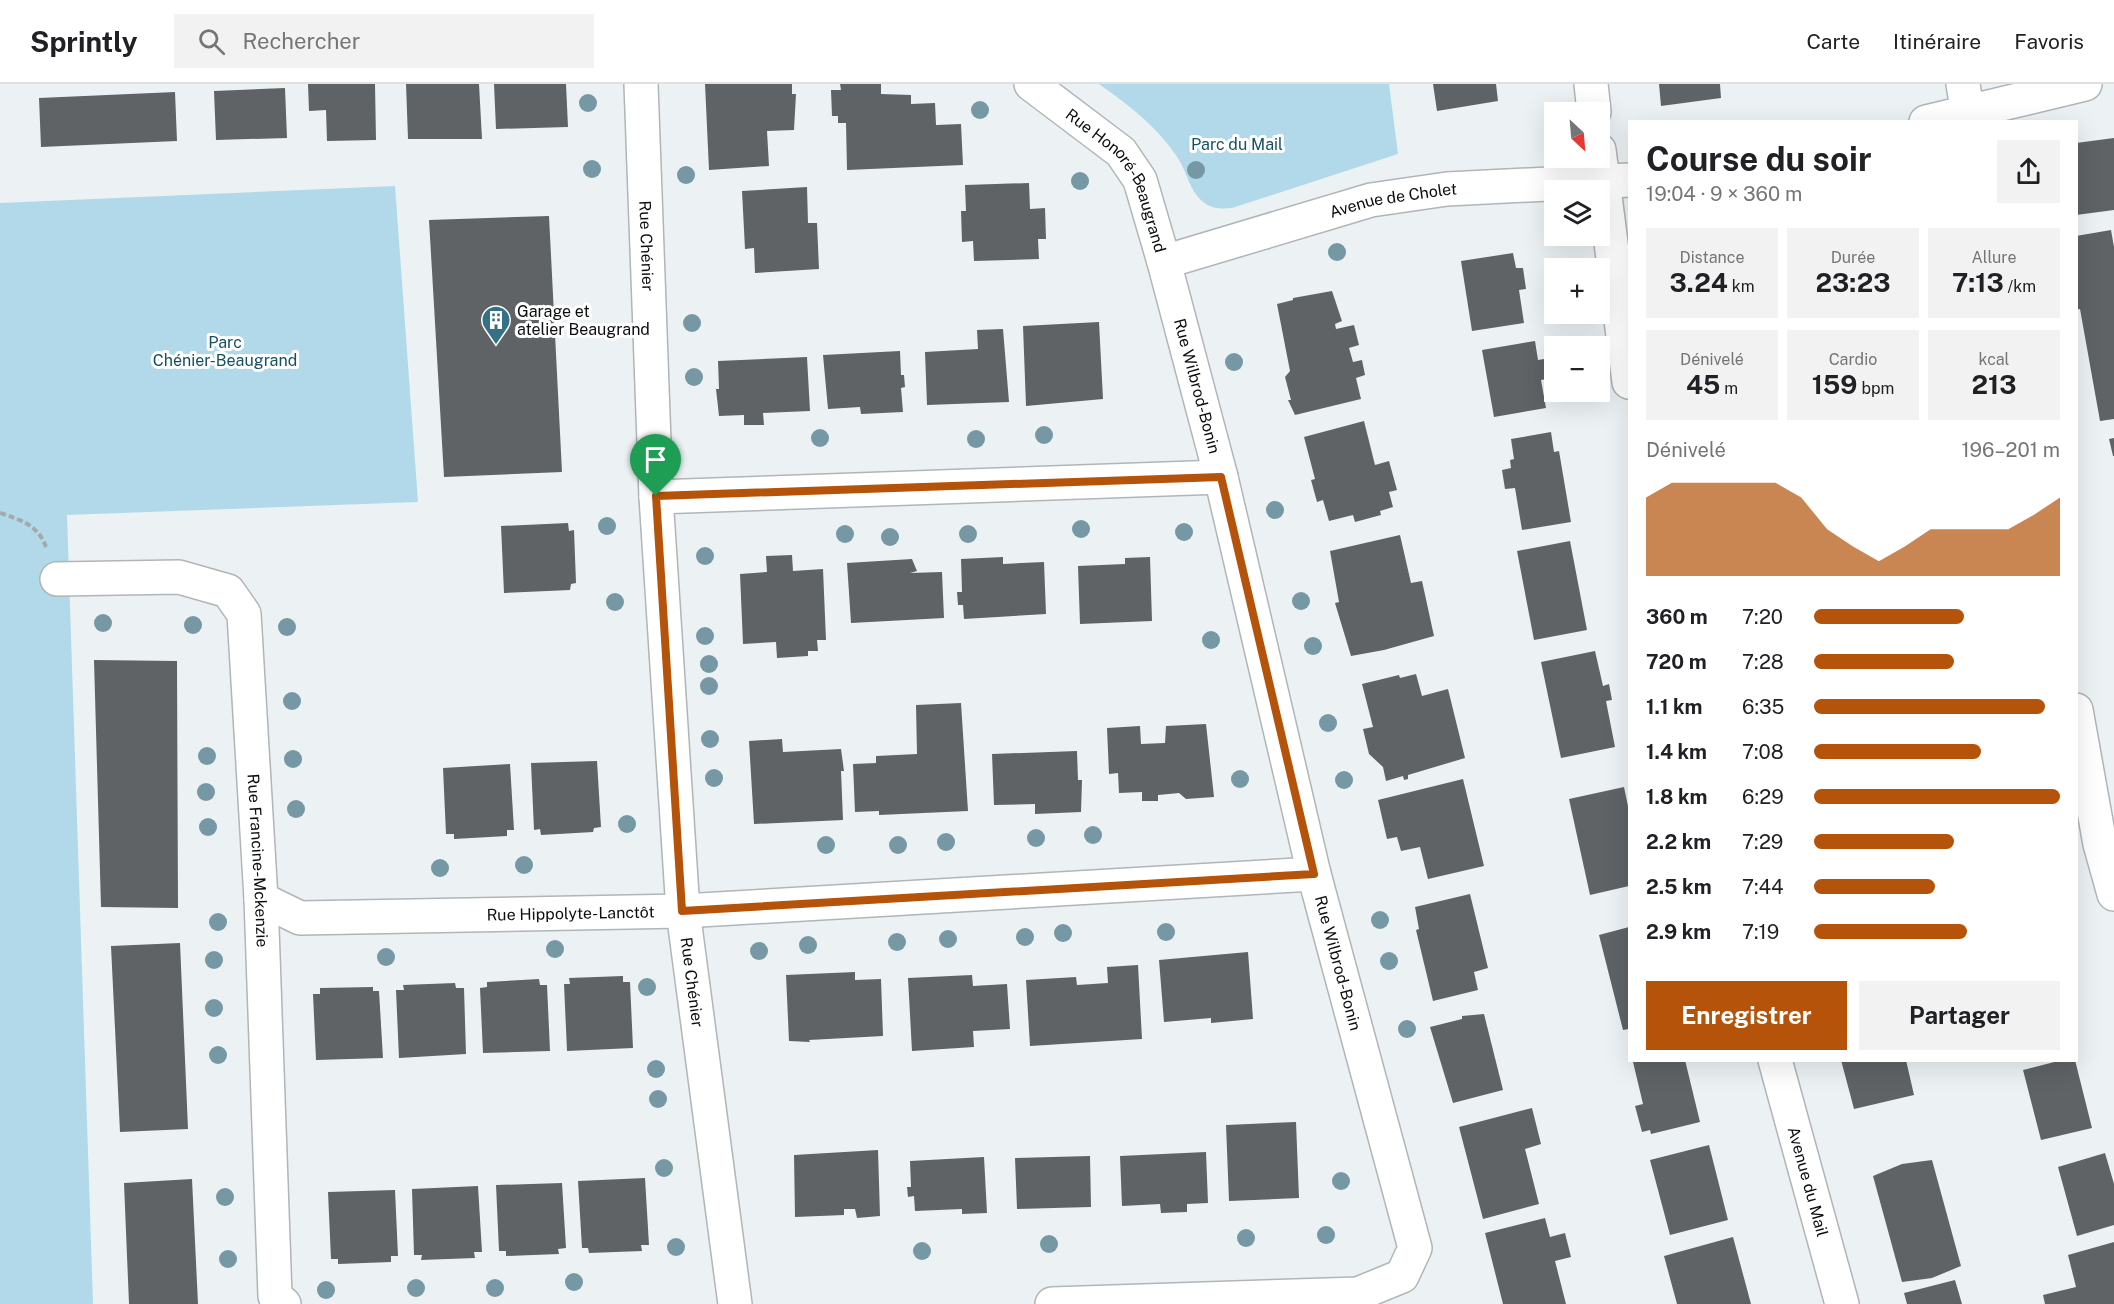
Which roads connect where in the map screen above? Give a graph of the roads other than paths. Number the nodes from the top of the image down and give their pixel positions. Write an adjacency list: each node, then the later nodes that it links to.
1 (641, 84): 12 (street, Rue Chénier)
2 (1031, 84): 9 (street, Rue Honoré-Beaugrand)
3 (1591, 84): 5 (street)
4 (2085, 84): 6 (street)
5 (1593, 102)
6 (1967, 106): 7 (street)
7 (1931, 120)
8 (1616, 181): 9 (street, Avenue de Cholet); 10 (street)
9 (1164, 262): 11 (street, Rue Wilbrod-Bonin)
10 (1628, 367)
11 (1221, 477): 12 (street); 15 (street, Rue Wilbrod-Bonin)
12 (656, 496): 18 (street, Rue Chénier)
13 (57, 579): 17 (street, Rue Francine-Mckenzie)
14 (2078, 721): 16 (street)
15 (1314, 874): 18 (street, Rue Hippolyte-Lanctôt); 22 (street, Rue Wilbrod-Bonin)
16 (2114, 894)
17 (261, 899): 18 (street, Rue Hippolyte-Lanctôt); 20 (street, Rue Francine-Mckenzie)
18 (682, 911): 21 (street, Rue Chénier)
19 (1775, 1062): 23 (street, Avenue du Mail)
20 (284, 1304)
21 (735, 1304)
22 (1052, 1304)
23 (1842, 1304)

